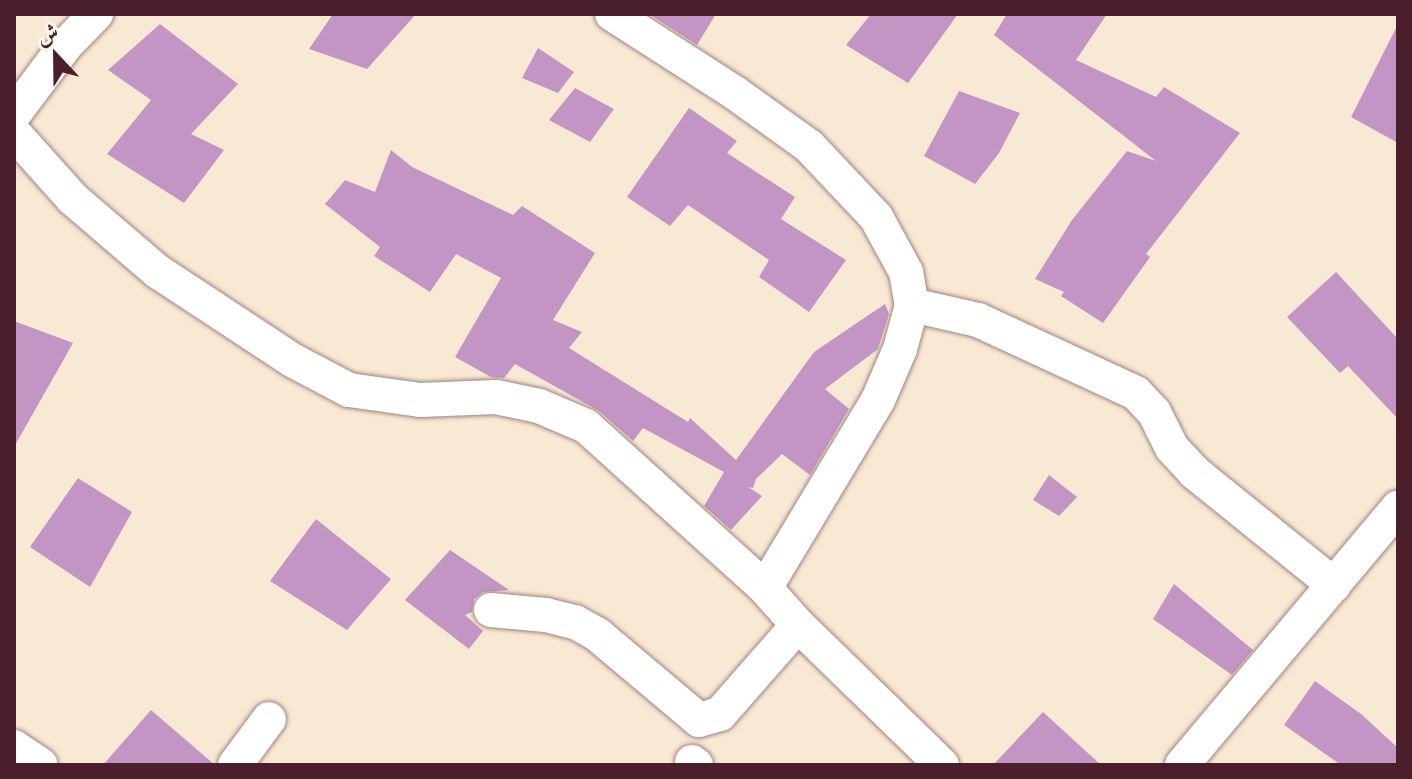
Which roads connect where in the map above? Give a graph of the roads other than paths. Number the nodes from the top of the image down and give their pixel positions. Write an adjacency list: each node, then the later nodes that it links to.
1 (96, 14): 3 (street)
2 (612, 14): 5 (street)
3 (14, 114)
4 (14, 133): 8 (street)
5 (912, 305): 7 (street); 8 (street)
6 (1398, 508): 7 (street)
7 (1334, 585): 16 (street)
8 (765, 588): 10 (street)
9 (491, 610): 10 (street)
10 (798, 625): 15 (street)
11 (269, 719): 14 (street)
12 (14, 747): 13 (street)
13 (41, 765)
14 (235, 765)
15 (942, 765)
16 (1182, 765)

